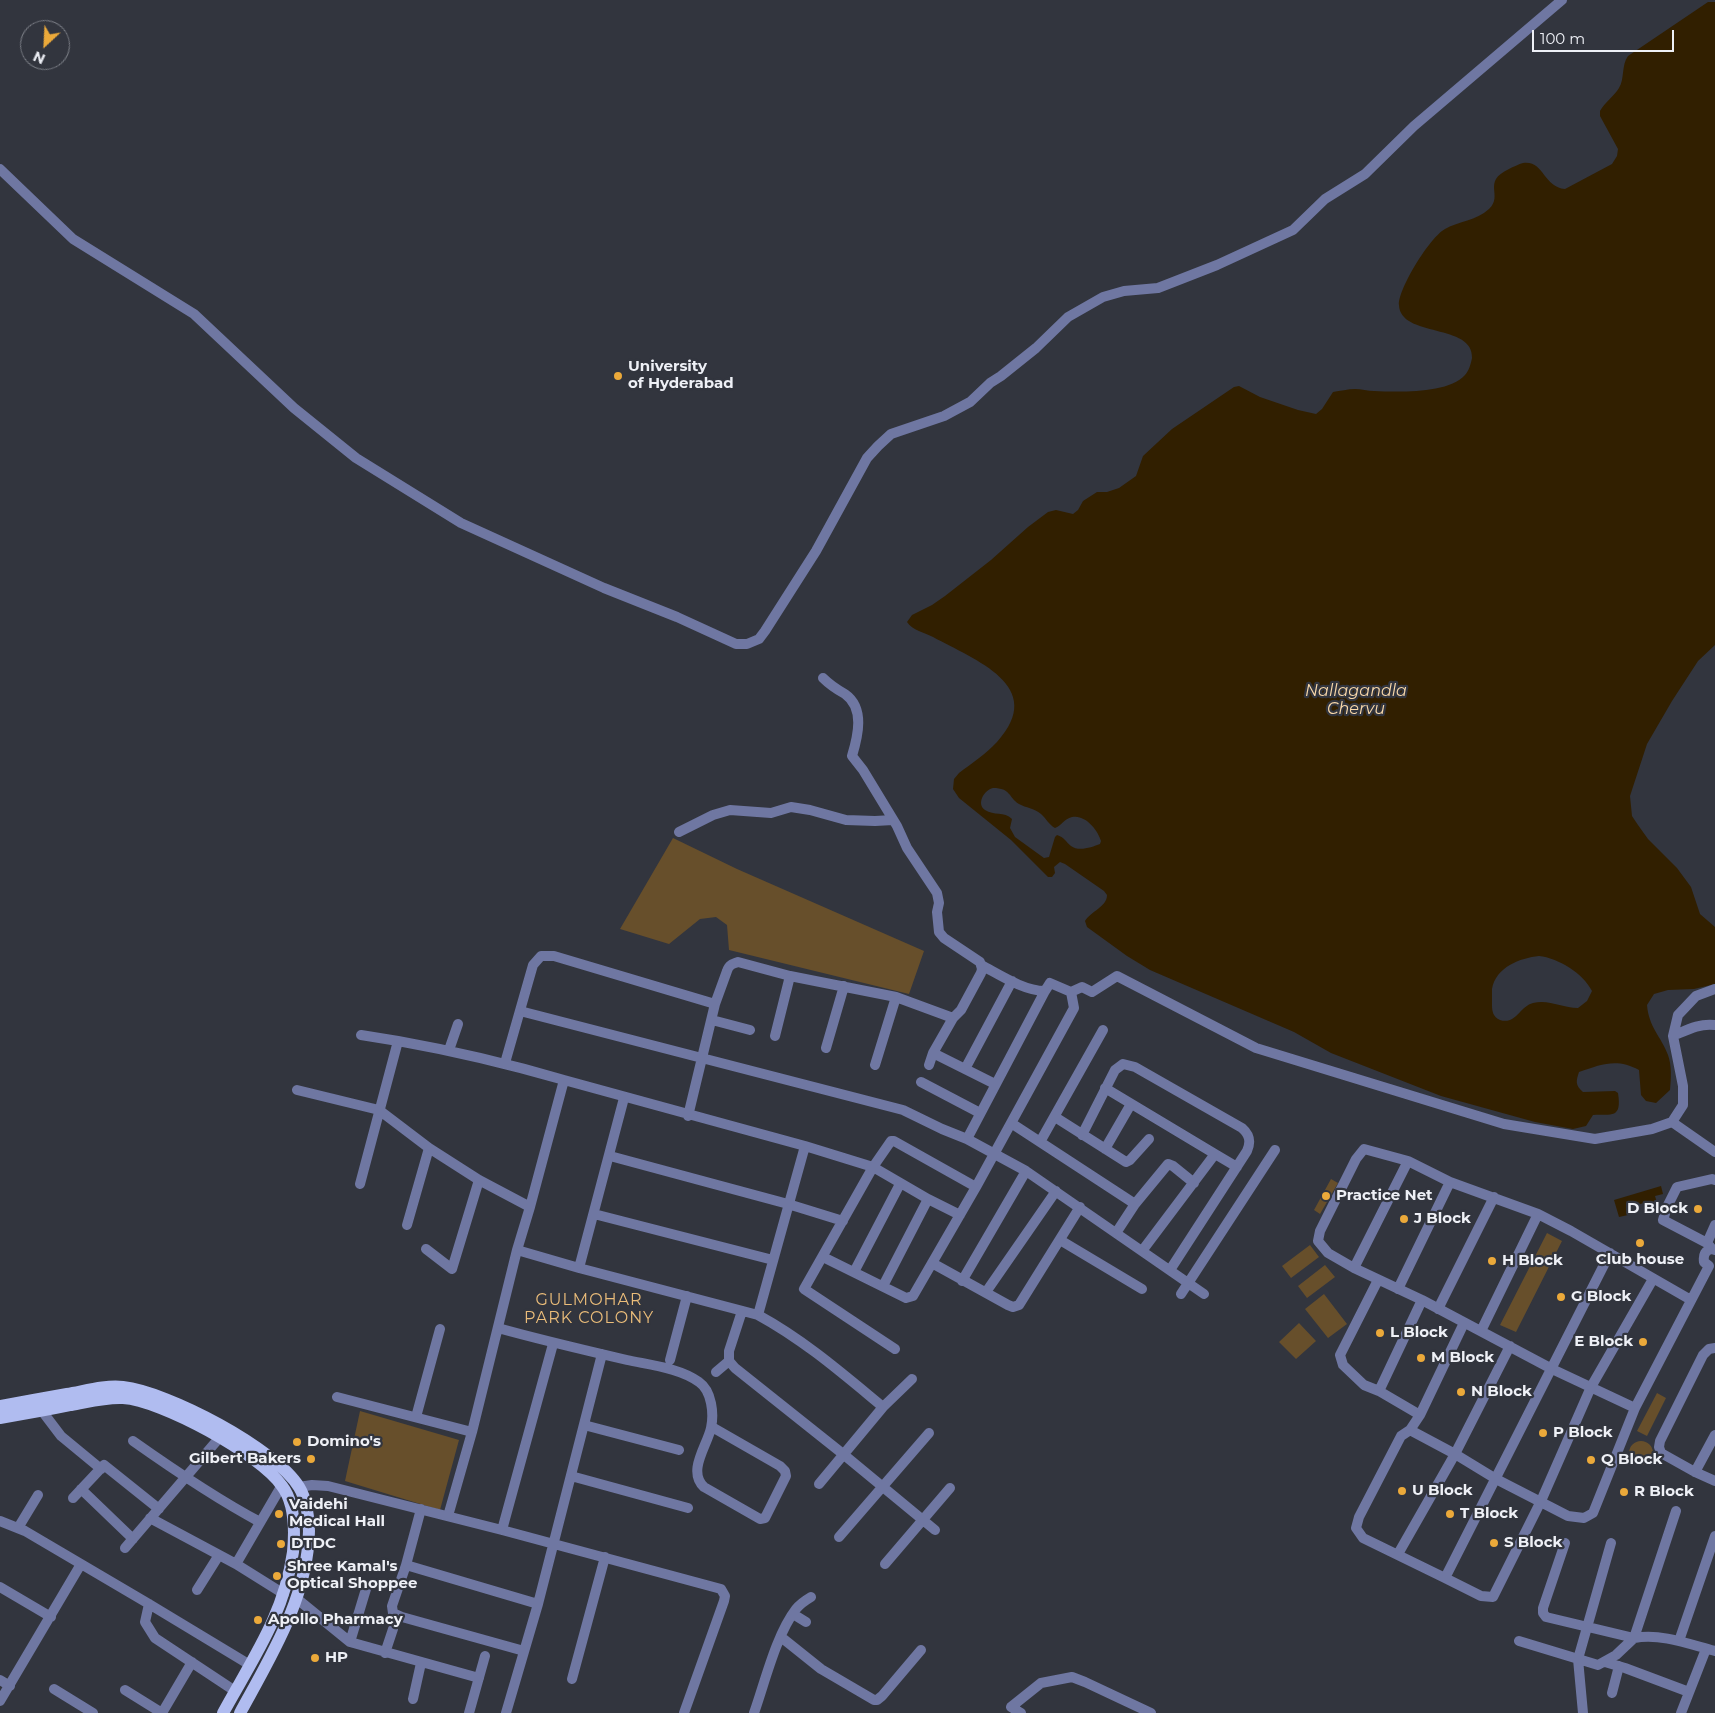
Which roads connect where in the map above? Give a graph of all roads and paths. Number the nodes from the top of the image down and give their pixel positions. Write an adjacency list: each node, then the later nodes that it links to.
1 (1562, 0): 2 (street)
2 (0, 169)
3 (823, 678): 4 (street)
4 (893, 820): 5 (street); 6 (street)
5 (679, 832)
6 (981, 965): 8 (street); 16 (street)
7 (790, 976): 9 (street); 14 (street); 23 (street)
8 (1012, 981): 11 (street); 33 (street)
9 (844, 986): 13 (street); 26 (street)
10 (1715, 989): 24 (street)
11 (1045, 991): 12 (street); 36 (street)
12 (1071, 992): 45 (street); 46 (street)
13 (896, 997): 16 (street); 31 (street)
14 (715, 1004): 15 (street); 17 (street)
15 (520, 1011): 29 (street); 30 (street)
16 (953, 1018): 28 (street)
17 (712, 1020): 20 (street); 29 (street)
18 (458, 1024): 27 (street)
19 (1715, 1025): 24 (street)
20 (750, 1030)
21 (1103, 1030): 44 (street)
22 (361, 1035): 25 (street)
23 (775, 1036)
24 (1673, 1036): 45 (street)
25 (398, 1041): 27 (street); 41 (street)
26 (826, 1048)
27 (449, 1050): 30 (street)
28 (933, 1053): 32 (street); 33 (street)
29 (702, 1058): 43 (street); 48 (street)
30 (505, 1063): 34 (street)
31 (875, 1065)
32 (929, 1065)
33 (965, 1069): 36 (street)
34 (564, 1080): 39 (street); 75 (street)
35 (921, 1082): 42 (street)
36 (995, 1084): 42 (street)
37 (1105, 1088): 40 (street); 47 (street); 61 (street)
38 (297, 1090): 41 (street)
39 (624, 1098): 43 (street); 58 (street)
40 (1131, 1104): 53 (street); 57 (street)
41 (378, 1110): 52 (street); 67 (street)
42 (980, 1113): 48 (street)
43 (688, 1116): 51 (street)
44 (1054, 1117): 47 (street); 50 (street)
45 (1672, 1122): 55 (street)
46 (1011, 1123): 50 (street); 56 (street)
47 (1082, 1135): 53 (street)
48 (966, 1139): 56 (street)
49 (1149, 1139): 53 (street)
50 (1040, 1142): 74 (street)
51 (805, 1146): 60 (street); 73 (street)
52 (429, 1148): 63 (street); 81 (street)
53 (1105, 1149)
54 (1275, 1150): 101 (street)
55 (1715, 1152)
56 (994, 1153): 62 (street); 69 (street)
57 (1215, 1154): 61 (street); 66 (street)
58 (610, 1156): 73 (street); 77 (street)
59 (1408, 1161): 65 (street); 95 (street); 95 (street)
60 (873, 1167): 68 (street); 69 (street); 80 (street)
61 (1237, 1167): 96 (street)
62 (1026, 1171): 70 (street); 100 (street)
63 (479, 1180): 75 (street); 86 (street)
64 (1715, 1180): 85 (street)
65 (1450, 1182): 71 (street); 104 (street)
66 (1194, 1183): 74 (street); 88 (street)
67 (360, 1184)
68 (900, 1184): 72 (street); 97 (street)
69 (976, 1187): 79 (street)
70 (1056, 1191): 76 (street); 105 (street)
71 (1494, 1197): 78 (street); 111 (street)
72 (928, 1199): 79 (street); 102 (street)
73 (788, 1204): 80 (street); 91 (street)
74 (1135, 1204): 83 (street)
75 (530, 1207): 87 (street)
76 (1080, 1207): 83 (street); 84 (street)
77 (594, 1214): 91 (street); 94 (street)
78 (1538, 1214): 89 (street); 117 (street)
79 (960, 1215): 92 (street)
80 (843, 1221): 90 (street)
81 (407, 1225)
82 (1715, 1225): 85 (street)
83 (1116, 1233): 88 (street)
84 (1060, 1240): 103 (street); 105 (street)
85 (1711, 1247): 93 (street)
86 (426, 1250)
87 (517, 1250): 94 (street); 115 (street)
88 (1142, 1251): 96 (street)
89 (1610, 1253): 98 (street); 125 (street)
90 (822, 1257): 97 (street); 121 (street)
91 (773, 1260): 113 (street)
92 (932, 1263): 100 (street); 102 (street)
93 (1712, 1266): 110 (street)
94 (579, 1268): 108 (street)
95 (1354, 1268): 99 (street)
96 (1170, 1270): 101 (street)
97 (854, 1272): 102 (street)
98 (1653, 1279): 110 (street); 128 (street)
99 (1378, 1280): 104 (street); 129 (street)
100 (962, 1281): 105 (street)
101 (1188, 1283): 106 (street); 107 (street)
102 (883, 1286)
103 (1142, 1289)
104 (1398, 1289): 109 (street)
105 (986, 1292)
106 (1181, 1294)
107 (1204, 1294)
108 (687, 1296): 112 (street); 123 (street)
109 (1422, 1300): 111 (street); 129 (street)
110 (1691, 1300): 133 (street)
111 (1438, 1308): 114 (street)
112 (742, 1310): 113 (street); 124 (street)
113 (758, 1315): 132 (street)
114 (1464, 1322): 117 (street); 135 (street)
115 (498, 1328): 118 (street); 141 (street)
116 (440, 1330): 136 (street)
117 (1481, 1331): 119 (street)
118 (553, 1344): 122 (street); 174 (street)
119 (1510, 1346): 125 (street); 148 (street)
120 (1715, 1348): 150 (street)
121 (895, 1349)
122 (602, 1354): 138 (street); 139 (street)
123 (670, 1360)
124 (729, 1360): 126 (street); 147 (street)
125 (1552, 1369): 128 (street); 153 (street)
126 (716, 1372)
127 (912, 1378): 132 (street)
128 (1591, 1387): 133 (street); 163 (street)
129 (1379, 1391): 135 (street)
130 (337, 1397): 136 (street)
131 (0, 1406): 157 (main road)
132 (883, 1408): 147 (street)
133 (1635, 1408): 163 (street)
134 (42, 1411): 137 (main road); 144 (main road); 149 (street)
135 (1420, 1415): 140 (street)
136 (416, 1417): 141 (street)
137 (0, 1418)
138 (584, 1425): 146 (street); 151 (street)
139 (712, 1427): 139 (street)
140 (1410, 1430): 148 (street); 183 (street)
141 (472, 1432): 168 (street)
142 (929, 1433): 158 (street)
143 (1715, 1435): 150 (street)
144 (220, 1437): 152 (street); 156 (main road)
145 (133, 1441): 152 (street)
146 (679, 1450)
147 (843, 1454): 155 (street); 158 (street)
148 (1455, 1454): 153 (street); 183 (street)
149 (101, 1468): 160 (street); 165 (street)
150 (1696, 1472): 154 (street)
151 (571, 1476): 164 (street); 179 (street)
152 (185, 1478): 165 (street); 172 (street)
153 (1496, 1479): 163 (street); 190 (street)
154 (1715, 1481)
155 (819, 1484)
156 (282, 1485): 172 (street); 194 (main road)
157 (299, 1487): 166 (street); 196 (main road)
158 (883, 1487): 170 (street); 177 (street)
159 (950, 1488): 170 (street)
160 (81, 1489): 162 (street); 178 (street)
161 (38, 1495): 173 (street)
162 (73, 1498)
163 (1541, 1501): 190 (street)
164 (688, 1508)
165 (159, 1509): 169 (street)
166 (421, 1509): 168 (street); 189 (street)
167 (1676, 1511): 205 (street)
168 (448, 1516): 174 (street)
169 (150, 1518): 178 (street); 184 (street)
170 (924, 1520): 175 (street); 188 (street)
171 (0, 1521): 173 (street)
172 (260, 1522): 187 (street)
173 (18, 1528): 186 (street)
174 (502, 1530): 179 (street)
175 (935, 1530)
176 (1715, 1536): 207 (street)
177 (839, 1537)
178 (133, 1538): 182 (street)
179 (554, 1543): 185 (street); 198 (street)
180 (1565, 1543): 202 (street)
181 (1610, 1543): 202 (street)
182 (125, 1548)
183 (1398, 1554): 190 (street)
184 (218, 1555): 187 (street); 193 (street)
185 (605, 1557): 221 (street); 239 (street)
186 (81, 1564): 197 (street); 200 (street)
187 (236, 1564): 194 (street)
188 (886, 1564)
189 (406, 1565): 198 (street); 211 (street)
190 (1445, 1578)
191 (0, 1587): 200 (street)
192 (366, 1589): 208 (street)
193 (197, 1590)
194 (284, 1594): 218 (main road)
195 (811, 1597): 199 (street)
196 (296, 1598): 208 (street); 224 (main road)
197 (149, 1604): 215 (street); 218 (street)
198 (538, 1604): 211 (street)
199 (793, 1614): 201 (street); 204 (street)
200 (51, 1617): 223 (street)
201 (806, 1622)
202 (1588, 1628): 205 (street); 214 (street)
203 (393, 1629): 212 (street)
204 (781, 1637): 209 (street); 240 (street)
205 (1634, 1638): 207 (street); 216 (street)
206 (1519, 1641): 214 (street)
207 (1679, 1641): 210 (street)
208 (350, 1642): 212 (street)
209 (921, 1650)
210 (1711, 1650): 228 (street)
211 (524, 1651): 238 (street)
212 (385, 1653): 217 (street)
213 (485, 1656): 220 (street)
214 (1578, 1659): 216 (street); 243 (street)
215 (192, 1662): 227 (street); 233 (street)
216 (1605, 1662): 219 (street)
217 (421, 1663): 220 (street); 230 (street)
218 (250, 1666): 227 (main road)
219 (1619, 1666): 228 (street); 229 (street)
220 (479, 1678): 237 (street)
221 (572, 1679)
222 (0, 1680): 223 (street)
223 (10, 1686): 231 (street)
224 (254, 1687): 235 (main road); 236 (main road)
225 (54, 1690): 232 (street)
226 (125, 1690): 233 (street)
227 (235, 1691): 234 (main road)
228 (1689, 1692): 244 (street)
229 (1612, 1693)
230 (413, 1698)
231 (0, 1701)
232 (93, 1713)
233 (162, 1713)
234 (223, 1713)
235 (240, 1713)
236 (252, 1713)
237 (469, 1713)
238 (506, 1713)
239 (684, 1713)
240 (754, 1713)
241 (1021, 1713): 242 (street)
242 (1151, 1713)
243 (1583, 1713)
244 (1681, 1713)

